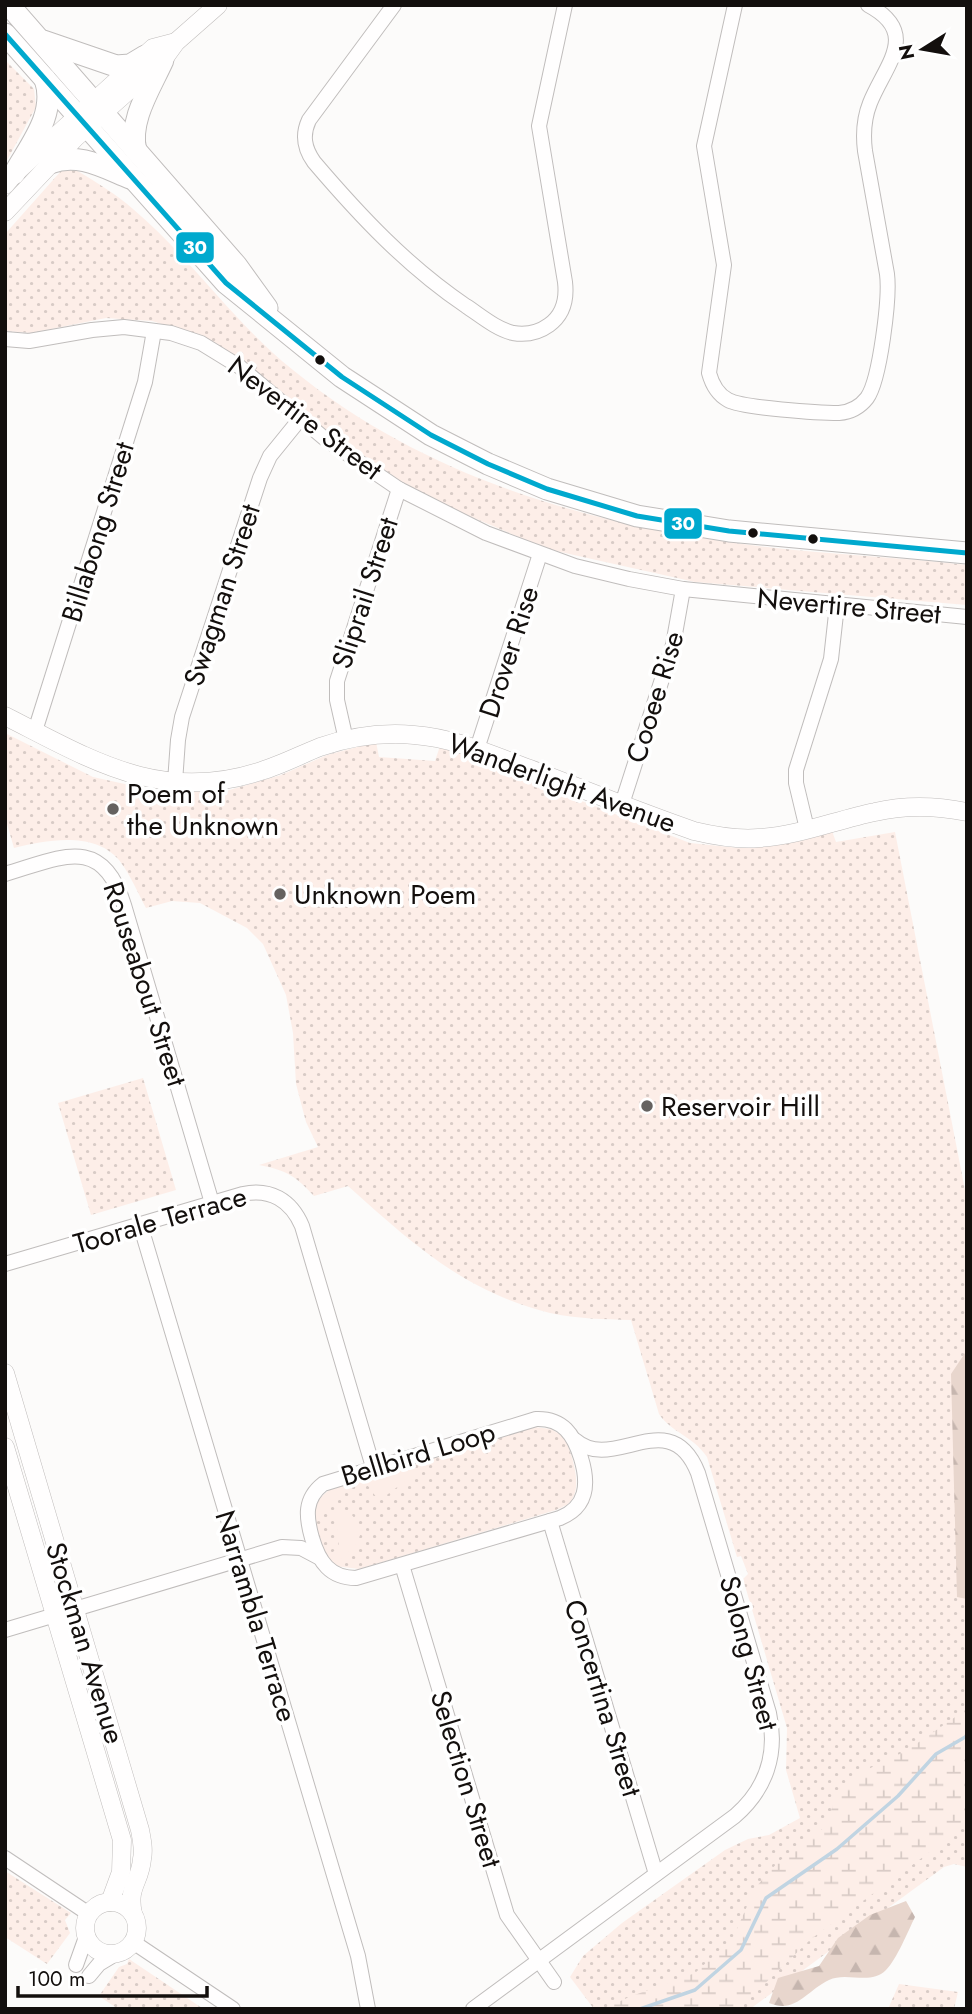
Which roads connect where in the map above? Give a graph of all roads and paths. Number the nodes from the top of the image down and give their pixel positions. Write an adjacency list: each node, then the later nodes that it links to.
1 (9, 5): 8 (main road)
2 (218, 5): 9 (street)
3 (394, 5): 4 (street)
4 (565, 5)
5 (734, 5): 6 (street)
6 (868, 5)
7 (5, 34): 10 (main road)
8 (41, 40): 9 (main road); 11 (main road)
9 (154, 58): 11 (street); 12 (main road)
10 (45, 79): 11 (main road); 15 (main road)
11 (90, 115): 12 (main road); 13 (street); 14 (main road); 15 (street)
12 (136, 151): 17 (main road)
13 (50, 163): 14 (main road); 16 (street)
14 (132, 178): 17 (main road)
15 (9, 179)
16 (5, 212)
17 (276, 322): 23 (main road)
18 (154, 331): 19 (street, Nevertire Street); 20 (street, Nevertire Street); 28 (street, Billabong Street)
19 (5, 339)
20 (300, 419): 21 (street, Nevertire Street); 31 (street, Swagman Street)
21 (399, 489): 22 (street, Nevertire Street); 29 (street, Sliprail Street)
22 (540, 554): 24 (street, Nevertire Street); 30 (street, Drover Rise)
23 (967, 554)
24 (683, 589): 25 (street, Nevertire Street); 32 (street, Cooee Rise)
25 (837, 605): 26 (street, Nevertire Street); 34 (street)
26 (967, 617)
27 (5, 716): 28 (street, Wanderlight Avenue)
28 (35, 731): 31 (street, Wanderlight Avenue)
29 (346, 740): 30 (street, Wanderlight Avenue); 31 (street, Wanderlight Avenue)
30 (477, 749): 32 (street, Wanderlight Avenue)
31 (175, 782)
32 (622, 804): 34 (street, Wanderlight Avenue)
33 (967, 812): 34 (street, Wanderlight Avenue)
34 (807, 829)
35 (5, 874): 36 (street, Rouseabout Street)
36 (212, 1203): 37 (street, Toorale Terrace); 43 (street, Toorale Terrace)
37 (140, 1224): 38 (street, Toorale Terrace); 49 (street, Narrambla Terrace)
38 (5, 1264)
39 (5, 1373): 51 (street, Stockman Avenue)
40 (575, 1440): 42 (street); 43 (street, Bellbird Loop); 44 (street)
41 (5, 1447): 52 (street, Stockman Avenue)
42 (609, 1450): 44 (street); 55 (street, Solong Street)
43 (373, 1467): 45 (street, Bellbird Loop)
44 (586, 1477): 46 (street)
45 (307, 1520): 47 (street, Bellbird Loop); 48 (street)
46 (551, 1521): 50 (street); 55 (street, Concertina Street)
47 (282, 1548): 48 (street); 49 (street)
48 (318, 1557): 50 (street)
49 (239, 1560): 51 (street); 67 (street, Narrambla Terrace)
50 (402, 1565): 62 (street, Selection Street)
51 (75, 1609): 52 (street); 58 (street, Stockman Avenue)
52 (55, 1615): 53 (street); 56 (street, Stockman Avenue)
53 (5, 1630)
54 (5, 1858): 57 (street)
55 (656, 1874): 62 (street, Solong Street)
56 (110, 1902): 57 (street); 58 (street)
57 (89, 1914): 59 (street)
58 (133, 1914): 60 (street)
59 (86, 1937): 61 (street); 63 (street)
60 (133, 1942): 61 (street); 66 (street)
61 (114, 1955): 64 (street)
62 (538, 1961): 65 (street, Selection Street); 68 (street, Solong Street)
63 (76, 1965)
64 (89, 1976)
65 (554, 1982)
66 (233, 2009)
67 (368, 2009)
68 (473, 2009)

